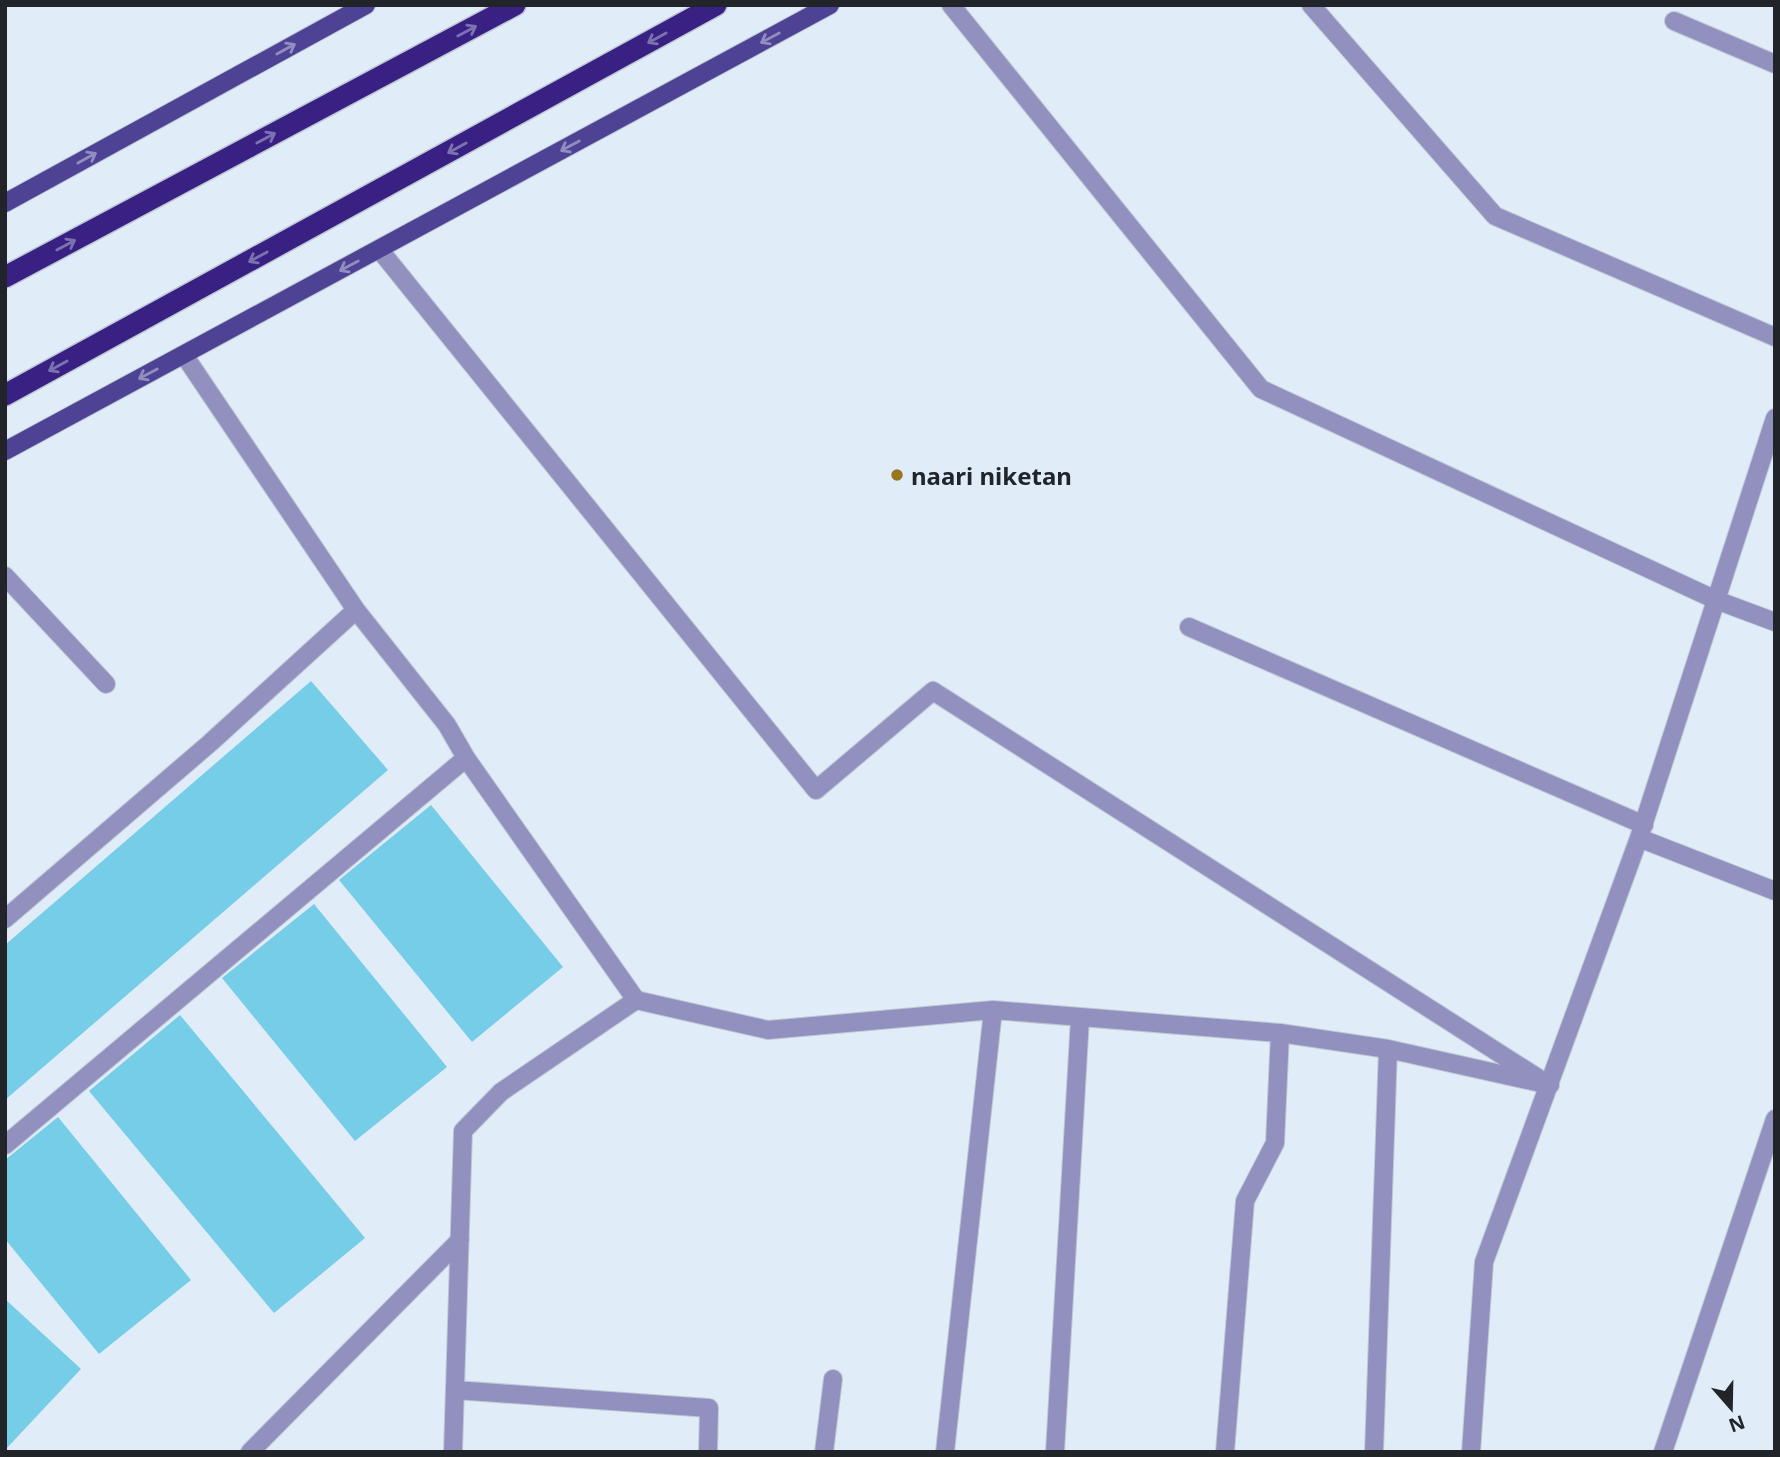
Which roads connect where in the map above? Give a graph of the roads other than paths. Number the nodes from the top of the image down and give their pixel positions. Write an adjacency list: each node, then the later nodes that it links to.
1 (366, 5): 9 (main road, one-way to 1)
2 (514, 5): 11 (highway, one-way to 2)
3 (716, 5): 14 (highway, one-way to 14)
4 (830, 5): 10 (main road, one-way to 10)
5 (951, 5): 18 (street)
6 (1311, 5): 12 (street)
7 (1674, 21): 8 (street)
8 (1775, 65)
9 (5, 203)
10 (379, 249): 13 (main road, one-way to 13); 32 (street)
11 (5, 277)
12 (1775, 337)
13 (184, 355): 16 (main road, one-way to 16); 19 (street)
14 (5, 395)
15 (1775, 418): 18 (street)
16 (5, 451)
17 (5, 576): 22 (street)
18 (1716, 600): 20 (street); 24 (street)
19 (356, 610): 23 (street); 26 (street)
20 (1775, 622)
21 (1189, 627): 24 (street)
22 (106, 684)
23 (466, 758): 27 (street); 34 (street)
24 (1642, 832): 25 (street); 32 (street)
25 (1775, 891)
26 (5, 919)
27 (636, 1000): 28 (street); 35 (street)
28 (993, 1010): 29 (street); 42 (street)
29 (1080, 1017): 30 (street); 43 (street)
30 (1280, 1033): 31 (street); 44 (street)
31 (1388, 1049): 32 (street); 45 (street)
32 (1550, 1085): 46 (street)
33 (1775, 1119): 47 (street)
34 (5, 1145)
35 (460, 1240): 37 (street); 38 (street)
36 (833, 1379): 41 (street)
37 (455, 1390): 39 (street); 40 (street)
38 (250, 1452)
39 (453, 1452)
40 (708, 1452)
41 (824, 1452)
42 (945, 1452)
43 (1055, 1452)
44 (1226, 1452)
45 (1374, 1452)
46 (1471, 1452)
47 (1663, 1452)

